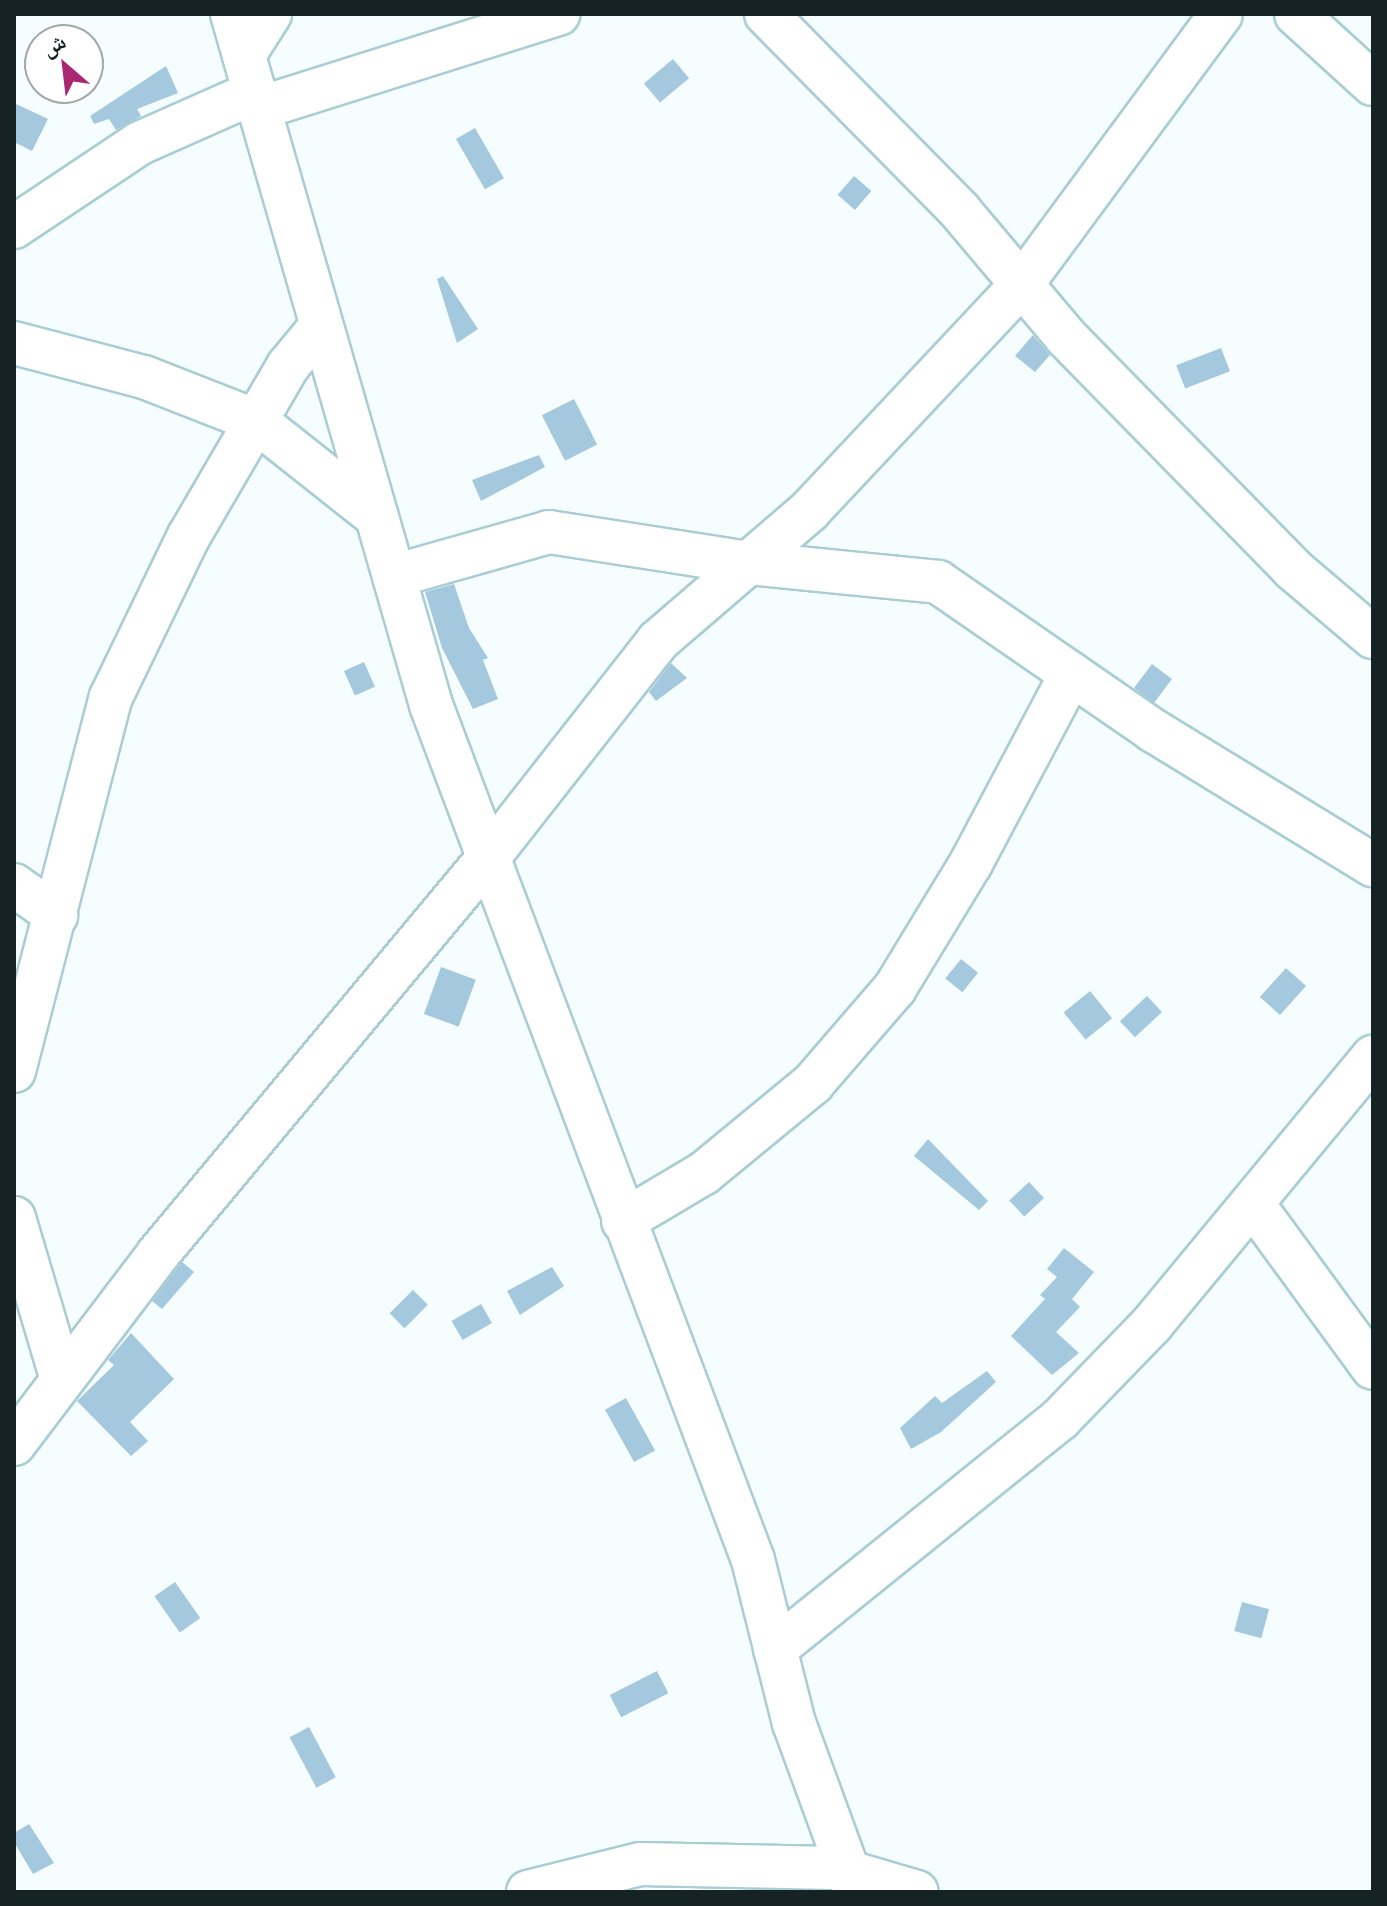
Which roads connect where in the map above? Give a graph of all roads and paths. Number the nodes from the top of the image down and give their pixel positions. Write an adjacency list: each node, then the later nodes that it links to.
1 (232, 14): 8 (street)
2 (270, 14): 8 (street)
3 (559, 14): 8 (street)
4 (766, 14): 10 (street)
5 (1221, 14): 10 (street)
6 (1296, 14): 7 (street)
7 (1373, 84)
8 (253, 85): 9 (street); 11 (street)
9 (14, 227)
10 (1022, 284): 15 (street); 17 (street)
11 (321, 326): 13 (street); 14 (street)
12 (14, 343): 13 (street)
13 (256, 421): 14 (street); 22 (street)
14 (376, 516): 16 (street)
15 (749, 563): 16 (street); 18 (street); 19 (street)
16 (394, 576): 19 (street)
17 (1373, 637)
18 (1071, 674): 20 (street); 27 (street)
19 (488, 858): 27 (street); 29 (street)
20 (1373, 865)
21 (14, 885): 22 (street)
22 (56, 915): 24 (street)
23 (1373, 1057): 25 (street)
24 (14, 1071)
25 (1253, 1204): 28 (street); 31 (street)
26 (14, 1218): 29 (street)
27 (623, 1221): 31 (street)
28 (1373, 1368)
29 (62, 1380): 30 (street)
30 (14, 1444)
31 (775, 1649): 32 (street)
32 (853, 1882): 33 (street); 34 (street)
33 (528, 1892)
34 (917, 1892)

